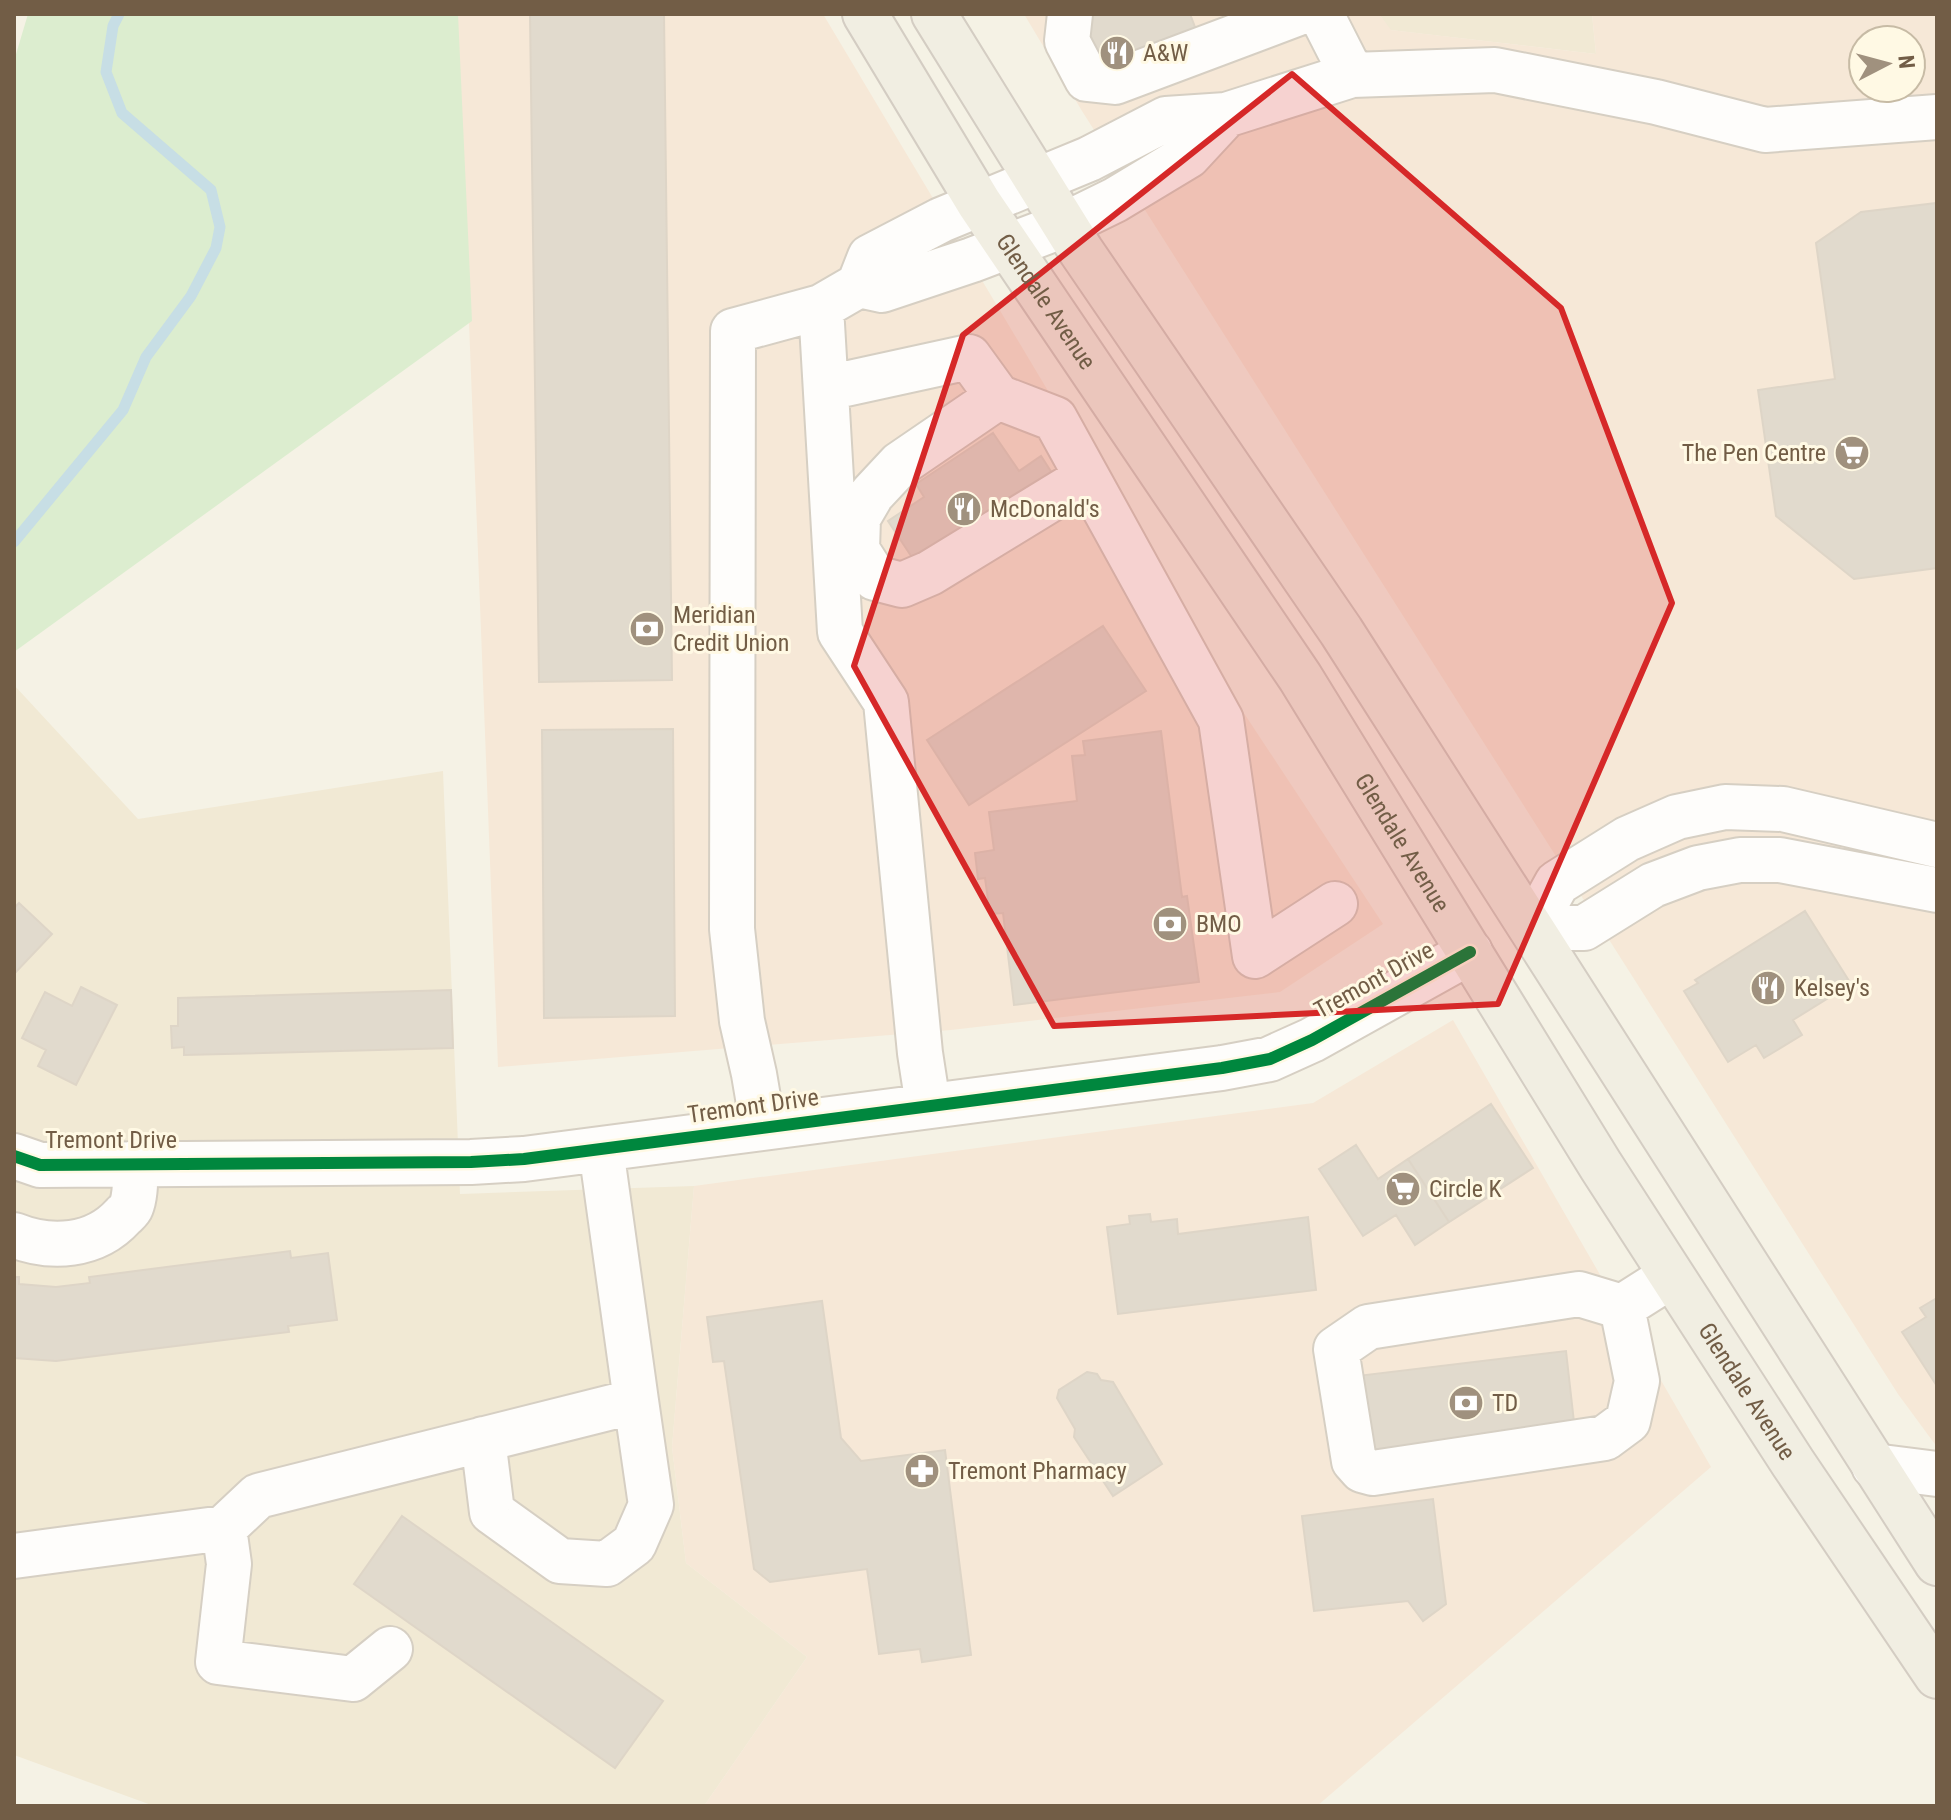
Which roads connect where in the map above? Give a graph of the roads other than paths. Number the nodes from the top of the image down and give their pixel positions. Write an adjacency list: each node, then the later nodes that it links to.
1 (865, 14): 10 (main road, Glendale Avenue)
2 (934, 14): 9 (main road)
3 (1070, 14): 4 (street)
4 (1296, 14)
5 (1321, 14): 6 (street)
6 (1352, 75): 7 (street); 8 (street)
7 (1226, 115): 9 (street); 11 (street)
8 (1937, 117)
9 (1037, 182): 10 (street); 11 (main road)
10 (979, 203): 12 (main road, Glendale Avenue); 13 (street)
11 (1064, 225): 12 (street); 21 (main road)
12 (1007, 246): 13 (street); 22 (main road, Glendale Avenue)
13 (859, 285): 14 (street)
14 (821, 307): 15 (street); 24 (street)
15 (827, 388): 16 (street); 23 (street)
16 (998, 397): 17 (street); 17 (street)
17 (1087, 477): 20 (street)
18 (1937, 845): 21 (street)
19 (1937, 890): 21 (street)
20 (1335, 904)
21 (1532, 928): 22 (main road); 33 (main road)
22 (1470, 952): 23 (street, Tremont Drive); 29 (main road, Glendale Avenue)
23 (928, 1105): 24 (street, Tremont Drive)
24 (763, 1127): 25 (street, Tremont Drive)
25 (601, 1149): 27 (street, Tremont Drive); 31 (street)
26 (14, 1156): 27 (street, Tremont Drive)
27 (136, 1163): 28 (street)
28 (14, 1235)
29 (1671, 1276): 30 (street); 39 (main road, Glendale Avenue)
30 (1622, 1307): 30 (street)
31 (636, 1401): 32 (street); 32 (street)
32 (483, 1439): 35 (street)
33 (1874, 1466): 34 (street); 37 (main road)
34 (1937, 1474)
35 (224, 1528): 36 (street); 38 (street)
36 (14, 1556)
37 (1937, 1563)
38 (390, 1649)
39 (1937, 1676)

